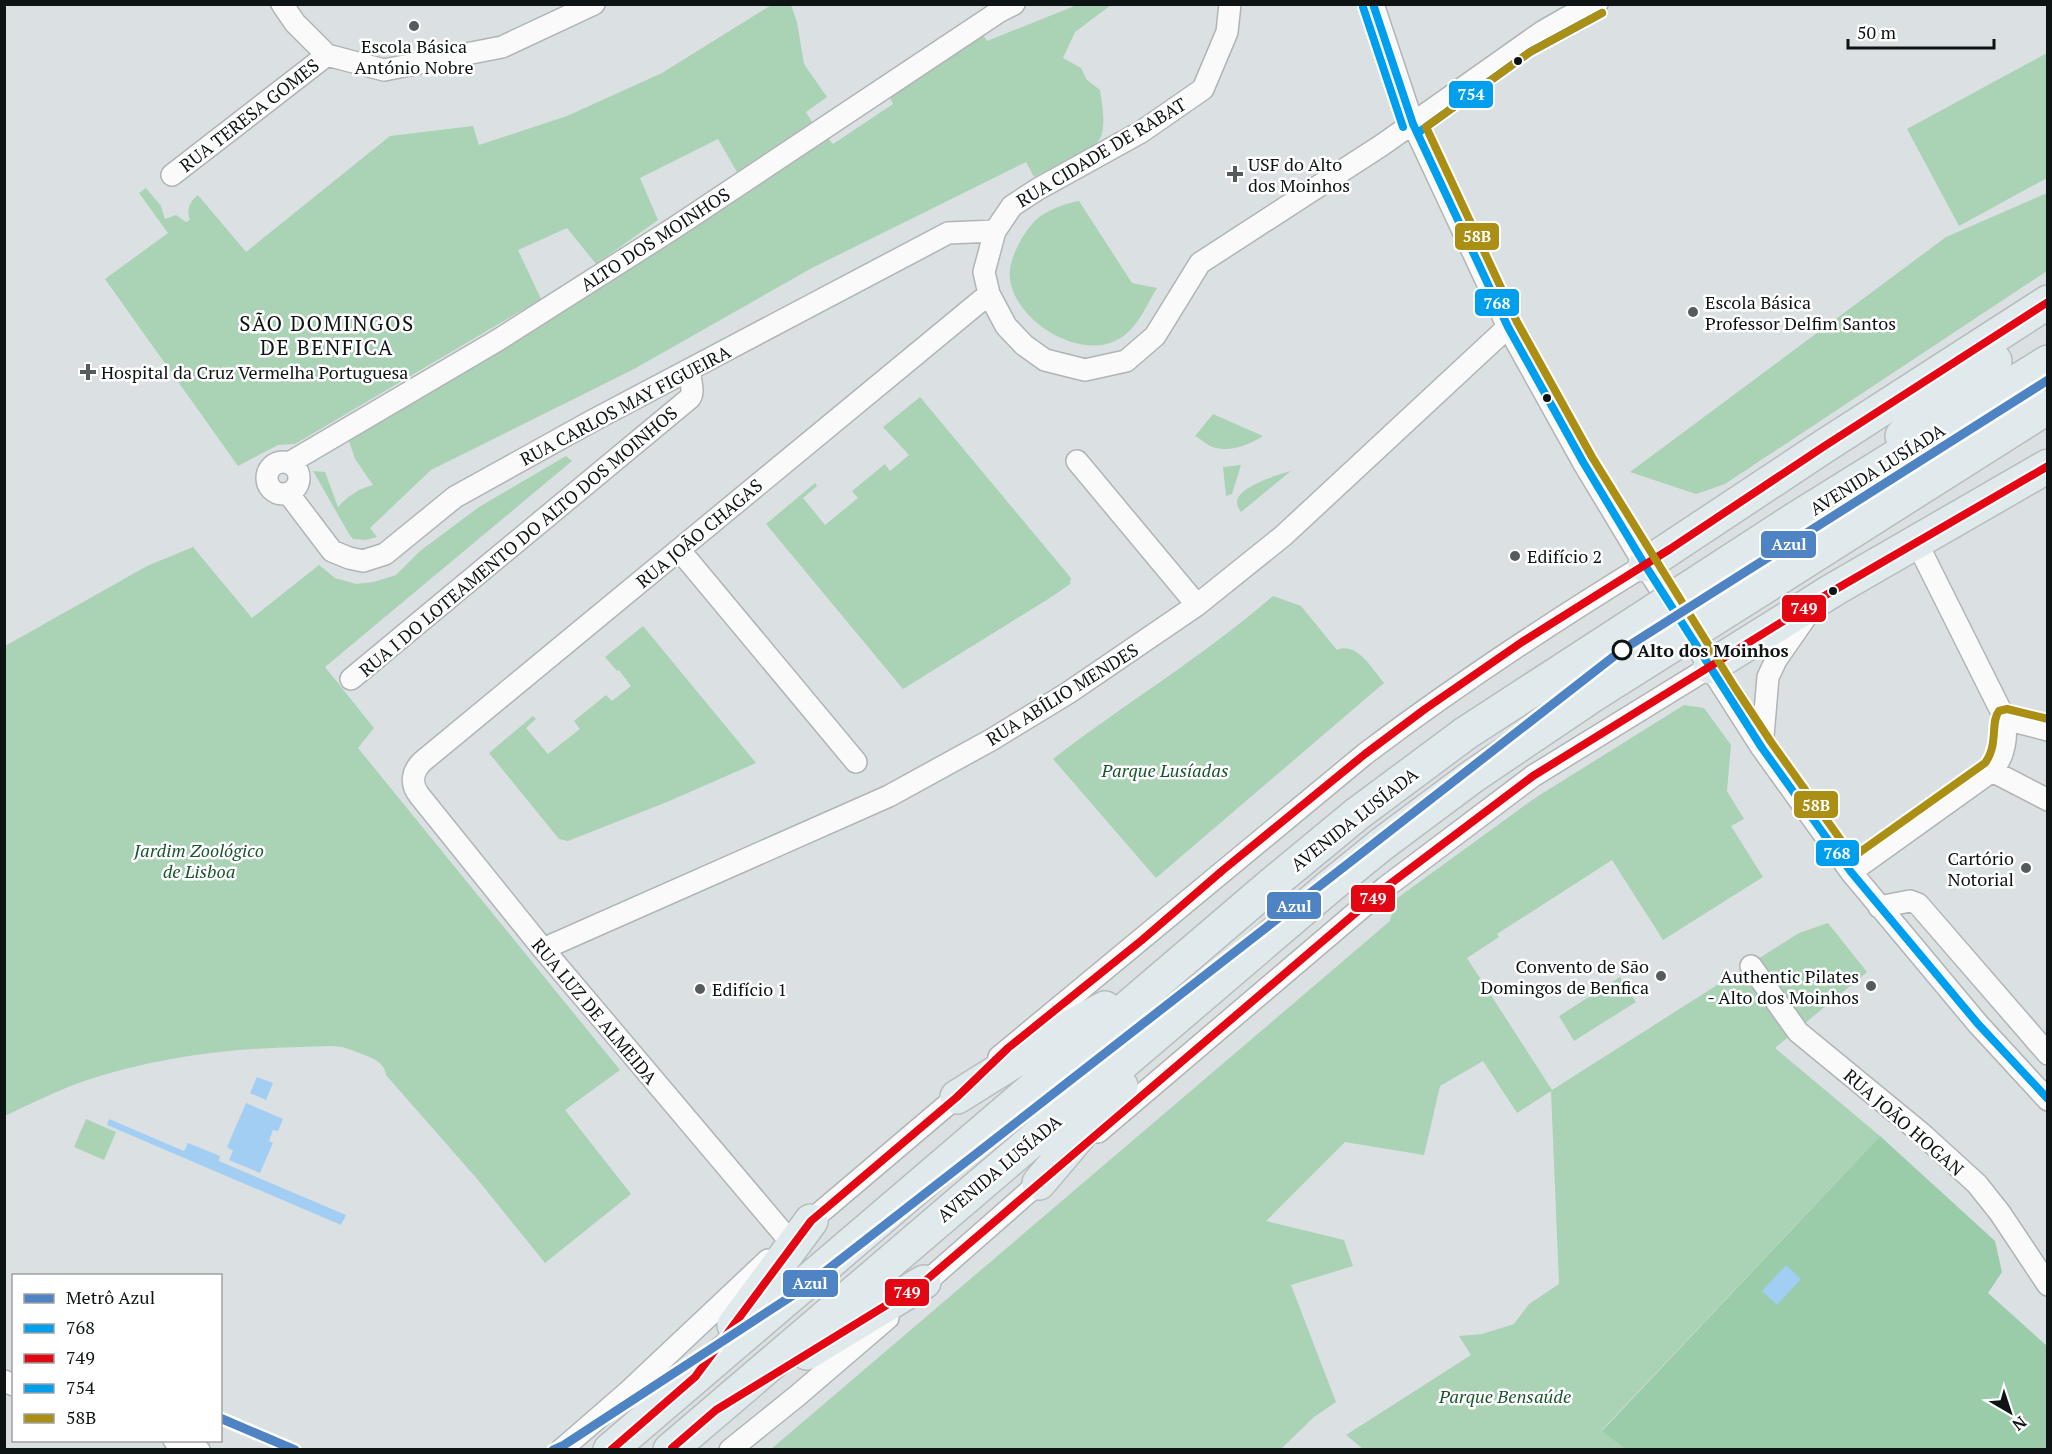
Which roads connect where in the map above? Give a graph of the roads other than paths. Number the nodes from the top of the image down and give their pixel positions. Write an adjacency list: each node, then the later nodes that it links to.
1 (282, 4): 7 (street)
2 (594, 4): 7 (street)
3 (1014, 4): 20 (street, ALTO DOS MOINHOS)
4 (1230, 4): 10 (street, RUA CIDADE DE RABAT)
5 (1373, 4): 8 (street)
6 (1597, 4): 8 (street, RUA CIDADE DE RABAT)
7 (327, 55): 9 (street, RUA TERESA GOMES)
8 (1413, 124): 11 (street, RUA CIDADE DE RABAT); 13 (street)
9 (172, 175)
10 (995, 231): 11 (street, RUA CIDADE DE RABAT); 16 (street, RUA CARLOS MAY FIGUEIRA)
11 (989, 294): 36 (street, RUA JOÃO CHAGAS)
12 (2048, 302): 26 (main road)
13 (1508, 327): 26 (street); 28 (street, RUA ABÍLIO MENDES)
14 (2048, 328): 23 (main road)
15 (2048, 362): 23 (main road, AVENIDA LUSÍADA)
16 (690, 369): 20 (street, RUA CARLOS MAY FIGUEIRA); 30 (street, RUA I DO LOTEAMENTO DO ALTO DOS MOINHOS)
17 (2048, 407): 22 (main road, AVENIDA LUSÍADA)
18 (2048, 429): 22 (main road)
19 (1077, 461): 28 (street)
20 (289, 463)
21 (2048, 466): 24 (main road)
22 (1932, 481): 43 (main road, AVENIDA LUSÍADA, bridge)
23 (1855, 483): 42 (main road, AVENIDA LUSÍADA, bridge)
24 (1917, 543): 27 (main road); 31 (street)
25 (687, 558): 34 (street)
26 (1645, 565): 29 (street); 45 (street)
27 (1819, 599): 29 (main road); 33 (street)
28 (1197, 605): 40 (street, RUA ABÍLIO MENDES)
29 (1710, 667): 33 (street); 47 (street, AVENIDA LUSÍADA)
30 (351, 679)
31 (2004, 719): 32 (street); 35 (street)
32 (2048, 730)
33 (1762, 748): 38 (street)
34 (856, 762)
35 (1992, 771): 37 (street); 38 (street)
36 (413, 776): 40 (street, RUA LUZ DE ALMEIDA)
37 (2048, 800)
38 (1851, 872): 39 (street)
39 (1879, 907): 44 (street); 46 (street)
40 (543, 949): 48 (street, RUA LUZ DE ALMEIDA)
41 (1751, 966): 50 (street, RUA JOÃO HOGAN)
42 (1162, 977): 45 (main road); 51 (main road, AVENIDA LUSÍADA)
43 (1195, 1001): 47 (main road); 52 (main road, AVENIDA LUSÍADA)
44 (2048, 1054)
45 (957, 1097): 48 (street)
46 (2047, 1098)
47 (1039, 1183): 49 (street, AVENIDA LUSÍADA)
48 (800, 1231): 51 (main road); 55 (street)
49 (924, 1282): 52 (main road); 58 (street, AVENIDA LUSÍADA)
50 (2048, 1285)
51 (768, 1299): 56 (main road, AVENIDA LUSÍADA)
52 (807, 1343): 57 (main road, AVENIDA LUSÍADA)
53 (180, 1442): 54 (street)
54 (199, 1449)
55 (561, 1449)
56 (610, 1449)
57 (670, 1449)
58 (730, 1449)

